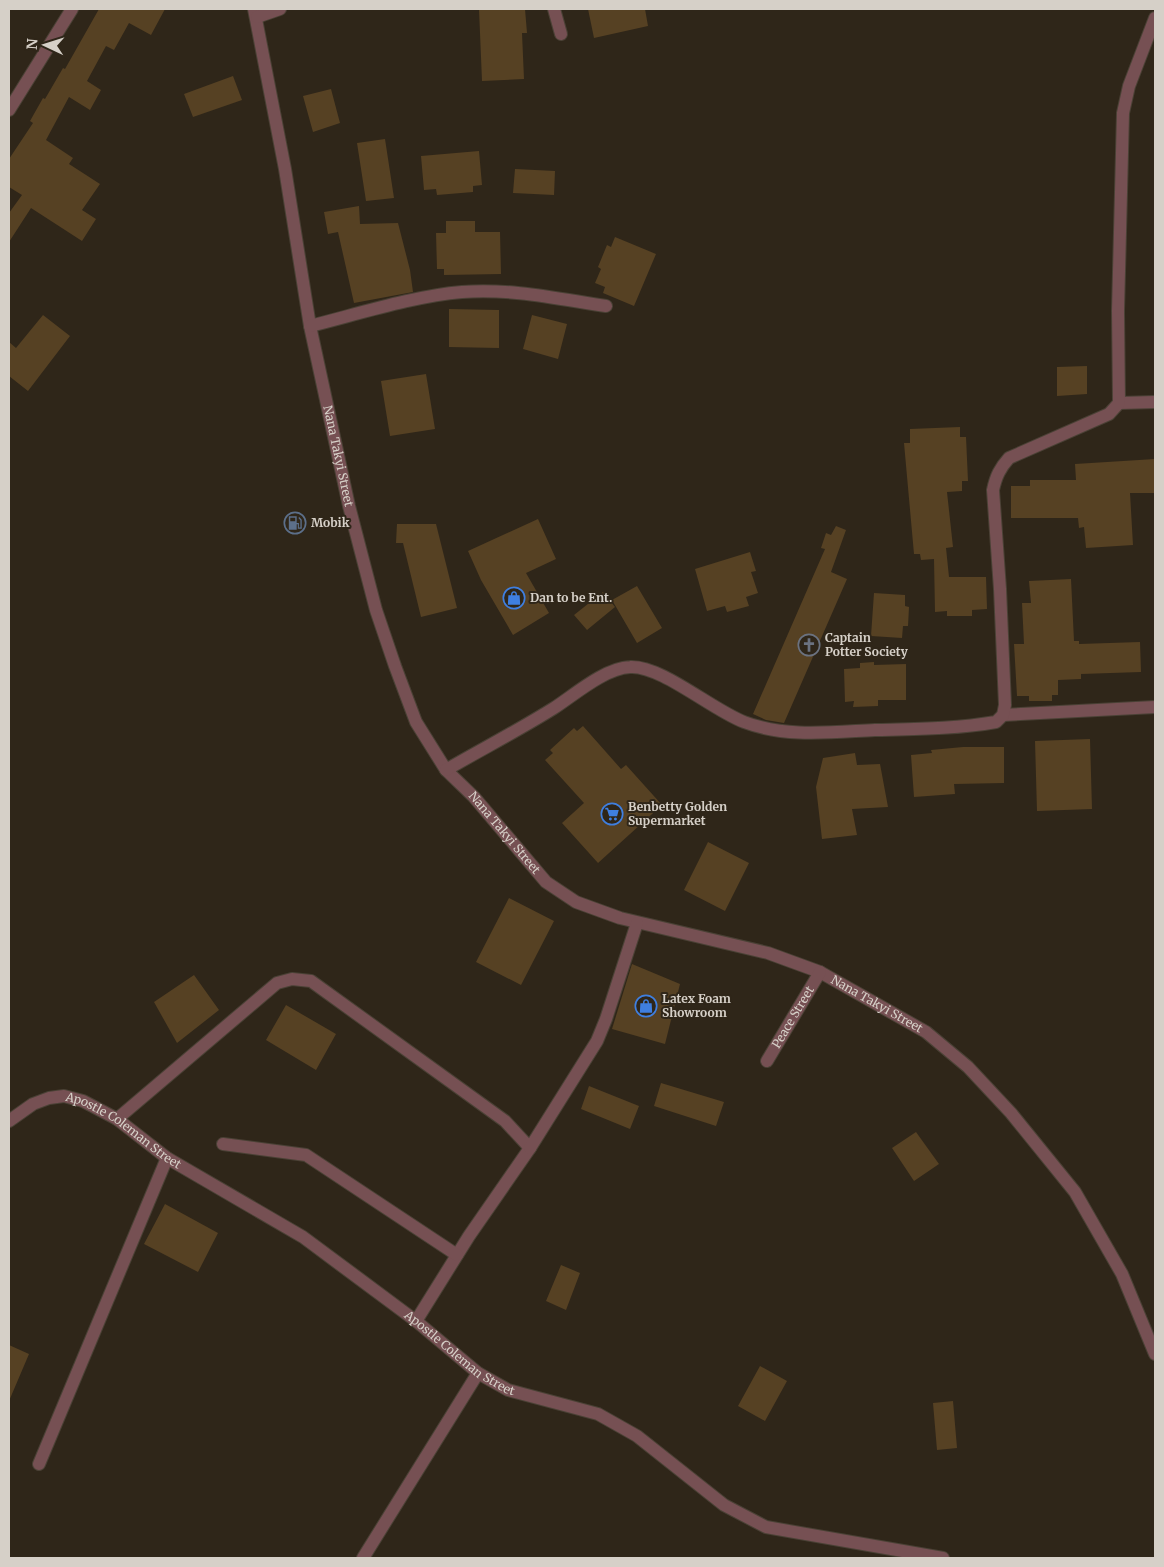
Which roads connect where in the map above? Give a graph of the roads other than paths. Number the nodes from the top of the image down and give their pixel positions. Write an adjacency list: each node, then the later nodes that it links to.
1 (72, 9): 7 (street)
2 (280, 9): 4 (street)
3 (554, 9): 6 (street)
4 (255, 13): 9 (street, Nana Takyi Street)
5 (1155, 18): 11 (street)
6 (561, 34)
7 (9, 110)
8 (606, 306): 9 (street)
9 (310, 326): 14 (street, Nana Takyi Street)
10 (1155, 402): 11 (street)
11 (1119, 403): 13 (street)
12 (1155, 707): 13 (street)
13 (1003, 715): 14 (street)
14 (446, 770): 15 (street, Nana Takyi Street)
15 (638, 923): 16 (street, Nana Takyi Street); 21 (street)
16 (820, 972): 17 (street, Peace Street); 25 (street, Nana Takyi Street)
17 (767, 1062)
18 (116, 1119): 19 (street, Apostle Coleman Street); 21 (street); 22 (street, Apostle Coleman Street)
19 (9, 1121)
20 (224, 1144): 23 (street)
21 (530, 1148): 23 (street)
22 (167, 1158): 24 (street, Apostle Coleman Street); 27 (street)
23 (457, 1255): 24 (street)
24 (416, 1321): 26 (street, Apostle Coleman Street)
25 (1155, 1354)
26 (478, 1373): 28 (street); 29 (street, Apostle Coleman Street)
27 (39, 1464)
28 (364, 1558)
29 (943, 1558)

